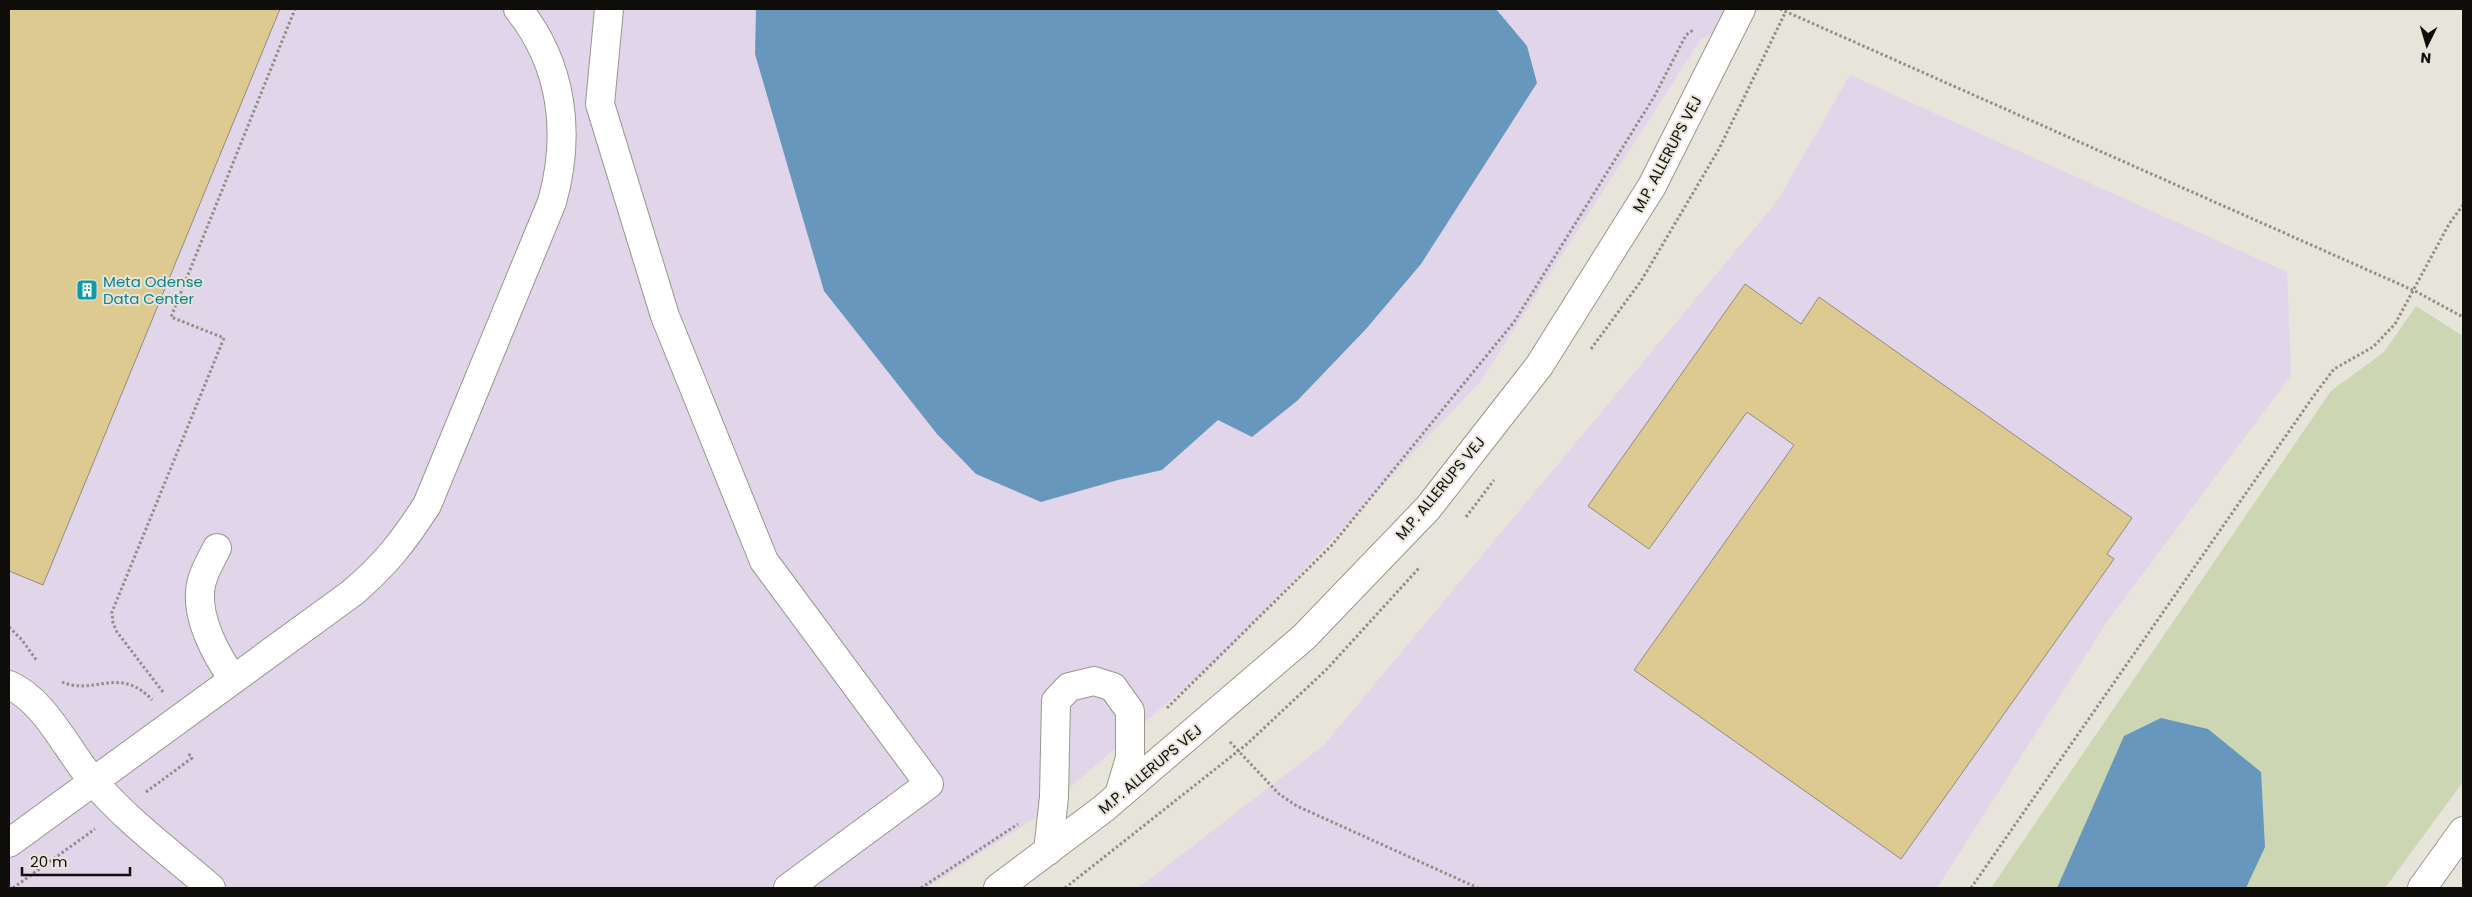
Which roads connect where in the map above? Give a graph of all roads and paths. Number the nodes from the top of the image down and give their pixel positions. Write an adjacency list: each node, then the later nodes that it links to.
1 (295, 9): 16 (path)
2 (518, 9): 13 (street)
3 (609, 9): 26 (street)
4 (1740, 9): 20 (street, M.P. ALLERUPS VEJ)
5 (1780, 9): 8 (path)
6 (1701, 24): 17 (path)
7 (2463, 205): 8 (path)
8 (2415, 291): 9 (path); 30 (path)
9 (2463, 317)
10 (217, 548): 13 (street)
11 (9, 627): 12 (path)
12 (43, 668)
13 (233, 678): 16 (street)
14 (58, 680): 16 (path)
15 (9, 685): 19 (street)
16 (169, 725): 19 (street)
17 (1132, 737): 20 (street); 21 (street)
18 (1238, 752): 29 (path)
19 (93, 781): 23 (street); 25 (street)
20 (1119, 795): 24 (street, M.P. ALLERUPS VEJ)
21 (1054, 797): 24 (street); 27 (path)
22 (2463, 831): 31 (street)
23 (9, 843)
24 (1048, 851): 28 (street, M.P. ALLERUPS VEJ)
25 (212, 888)
26 (788, 888)
27 (921, 888)
28 (998, 888)
29 (1478, 888)
30 (1971, 888)
31 (2422, 888)

